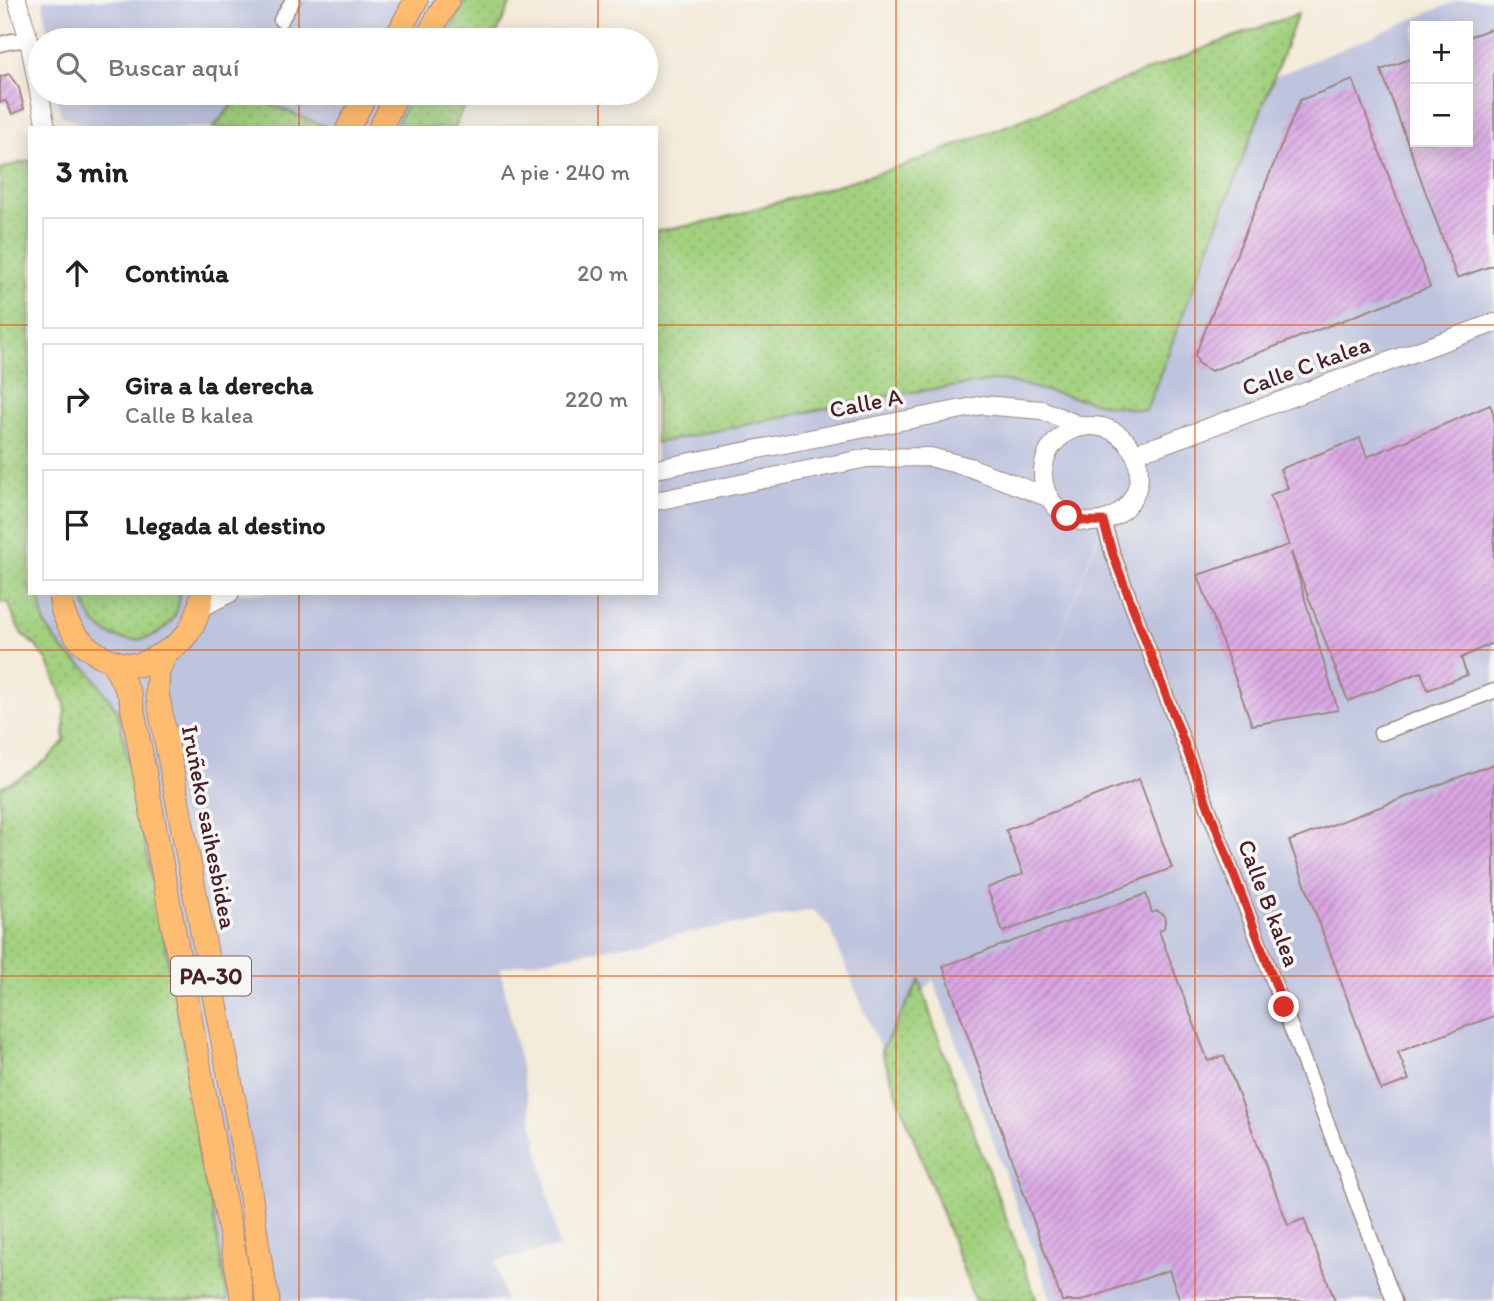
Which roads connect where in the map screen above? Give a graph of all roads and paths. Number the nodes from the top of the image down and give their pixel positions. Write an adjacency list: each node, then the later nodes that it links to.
1 (17, 0): 12 (street)
2 (29, 0): 8 (street)
3 (293, 0): 7 (street)
4 (402, 0): 9 (street)
5 (415, 0): 10 (highway)
6 (448, 0): 11 (highway)
7 (281, 20)
8 (29, 28)
9 (392, 28)
10 (400, 28)
11 (432, 28)
12 (28, 37)
13 (28, 40): 14 (street)
14 (0, 44)
15 (42, 105): 18 (street)
16 (360, 105): 19 (highway)
17 (392, 105): 20 (highway)
18 (46, 126)
19 (349, 126)
20 (381, 126)
21 (1494, 323): 23 (street, Calle C kalea)
22 (1083, 427): 23 (street); 24 (street, Calle A); 25 (street)
23 (1134, 453): 27 (street)
24 (658, 469)
25 (1050, 498): 26 (street); 27 (street)
26 (658, 501)
27 (1103, 521): 37 (street, Calle B kalea)
28 (60, 595): 32 (highway)
29 (223, 595): 30 (street)
30 (201, 601): 31 (highway)
31 (166, 653): 32 (highway); 36 (highway, Iruñeko saihesbidea / PA-30)
32 (112, 661): 35 (highway, PA-30)
33 (1494, 691): 34 (street)
34 (1381, 733)
35 (243, 1301)
36 (268, 1301)
37 (1394, 1301)

